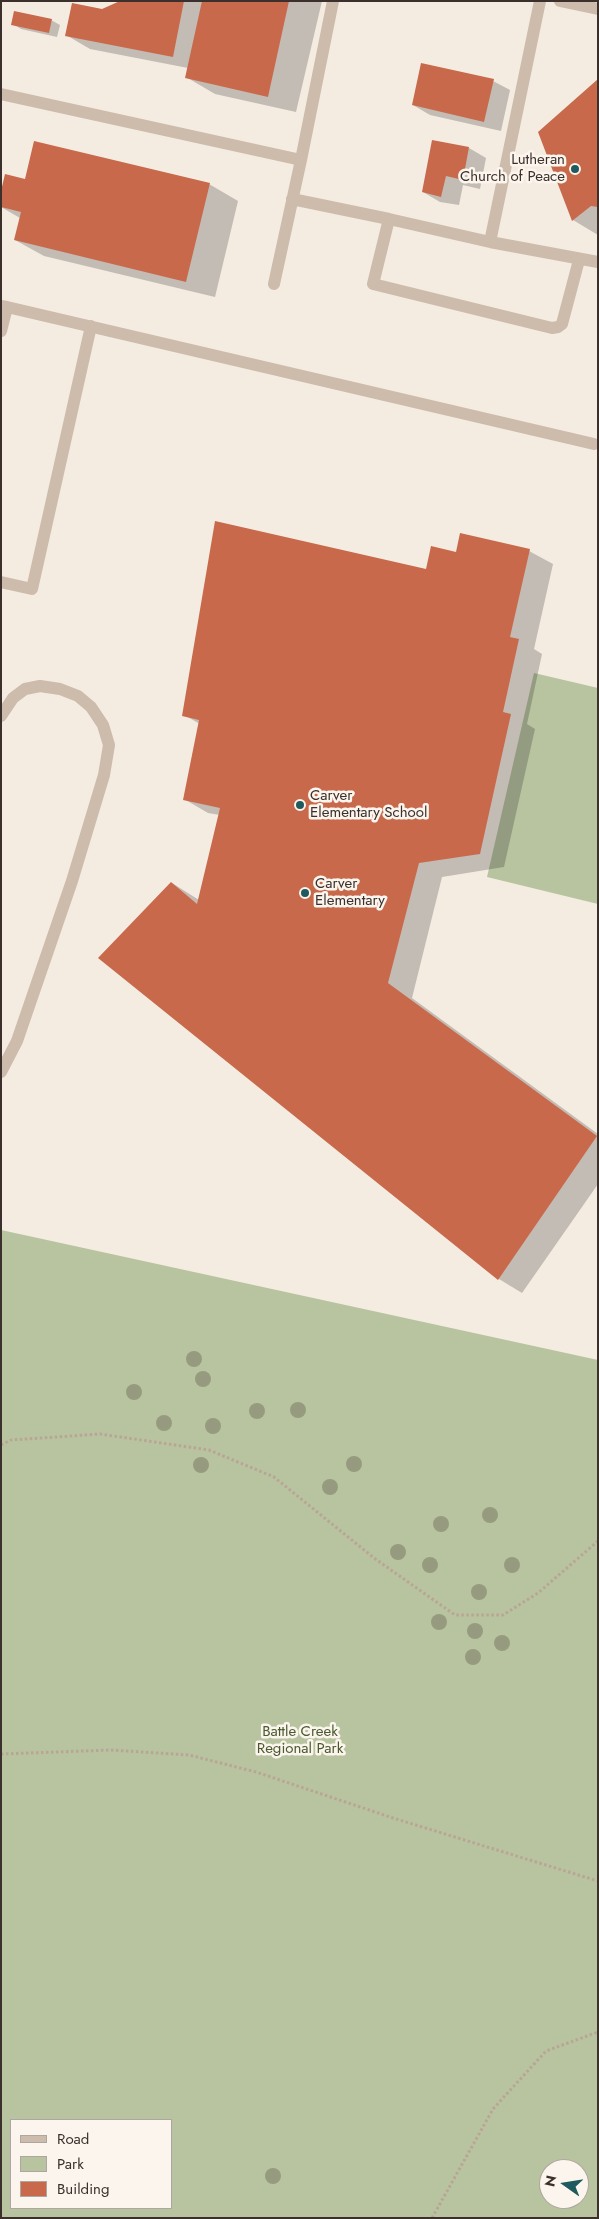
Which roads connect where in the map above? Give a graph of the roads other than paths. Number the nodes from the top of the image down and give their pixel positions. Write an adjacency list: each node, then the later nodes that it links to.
1 (333, 1): 6 (lane)
2 (540, 1): 9 (lane)
3 (560, 1): 4 (lane)
4 (598, 9)
5 (1, 94): 6 (lane)
6 (300, 160): 7 (lane)
7 (292, 199): 8 (lane); 12 (lane)
8 (388, 219): 9 (lane); 10 (lane)
9 (490, 242): 10 (lane)
10 (579, 260): 11 (lane)
11 (598, 262)
12 (274, 284)
13 (4, 306): 14 (lane); 15 (lane)
14 (91, 326): 16 (lane); 17 (lane)
15 (1, 331)
16 (594, 444)
17 (1, 582)
18 (1, 716): 19 (lane)
19 (1, 1072)

